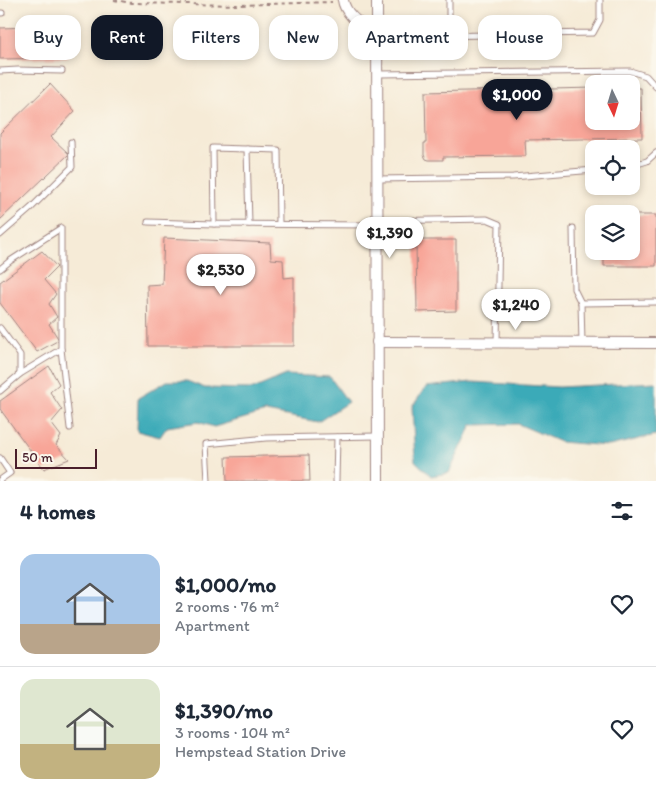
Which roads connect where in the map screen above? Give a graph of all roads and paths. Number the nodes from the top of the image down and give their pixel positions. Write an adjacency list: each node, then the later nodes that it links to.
1 (114, 0): 6 (path)
2 (344, 0): 7 (street)
3 (377, 0): 8 (street)
4 (449, 0): 9 (lane)
5 (600, 0): 10 (lane)
6 (329, 2)
7 (350, 15)
8 (377, 15)
9 (449, 15)
10 (468, 36)
11 (378, 60): 14 (street)
12 (0, 71): 13 (lane)
13 (62, 71)
14 (379, 74): 15 (lane); 21 (street)
15 (656, 87)
16 (71, 142): 28 (lane)
17 (247, 149): 24 (lane); 25 (lane); 26 (lane)
18 (656, 153): 19 (lane)
19 (640, 163)
20 (585, 171): 21 (lane)
21 (378, 179): 23 (street)
22 (148, 222): 24 (lane)
23 (378, 223): 26 (lane); 33 (street); 35 (lane)
24 (214, 224): 25 (lane)
25 (249, 224): 26 (lane)
26 (279, 224)
27 (573, 228): 31 (lane)
28 (0, 235)
29 (0, 269): 37 (lane)
30 (656, 302): 31 (lane)
31 (581, 303): 36 (lane)
32 (0, 328): 38 (lane)
33 (377, 342): 35 (street); 41 (street)
34 (656, 343): 36 (street)
35 (497, 344): 36 (street)
36 (582, 344)
37 (61, 350): 38 (lane); 40 (lane)
38 (20, 374): 39 (lane)
39 (0, 390)
40 (70, 428)
41 (378, 436): 42 (lane); 47 (street)
42 (337, 437): 45 (lane); 46 (lane)
43 (0, 458): 44 (lane)
44 (0, 480)
45 (208, 481)
46 (336, 481)
47 (378, 481)

